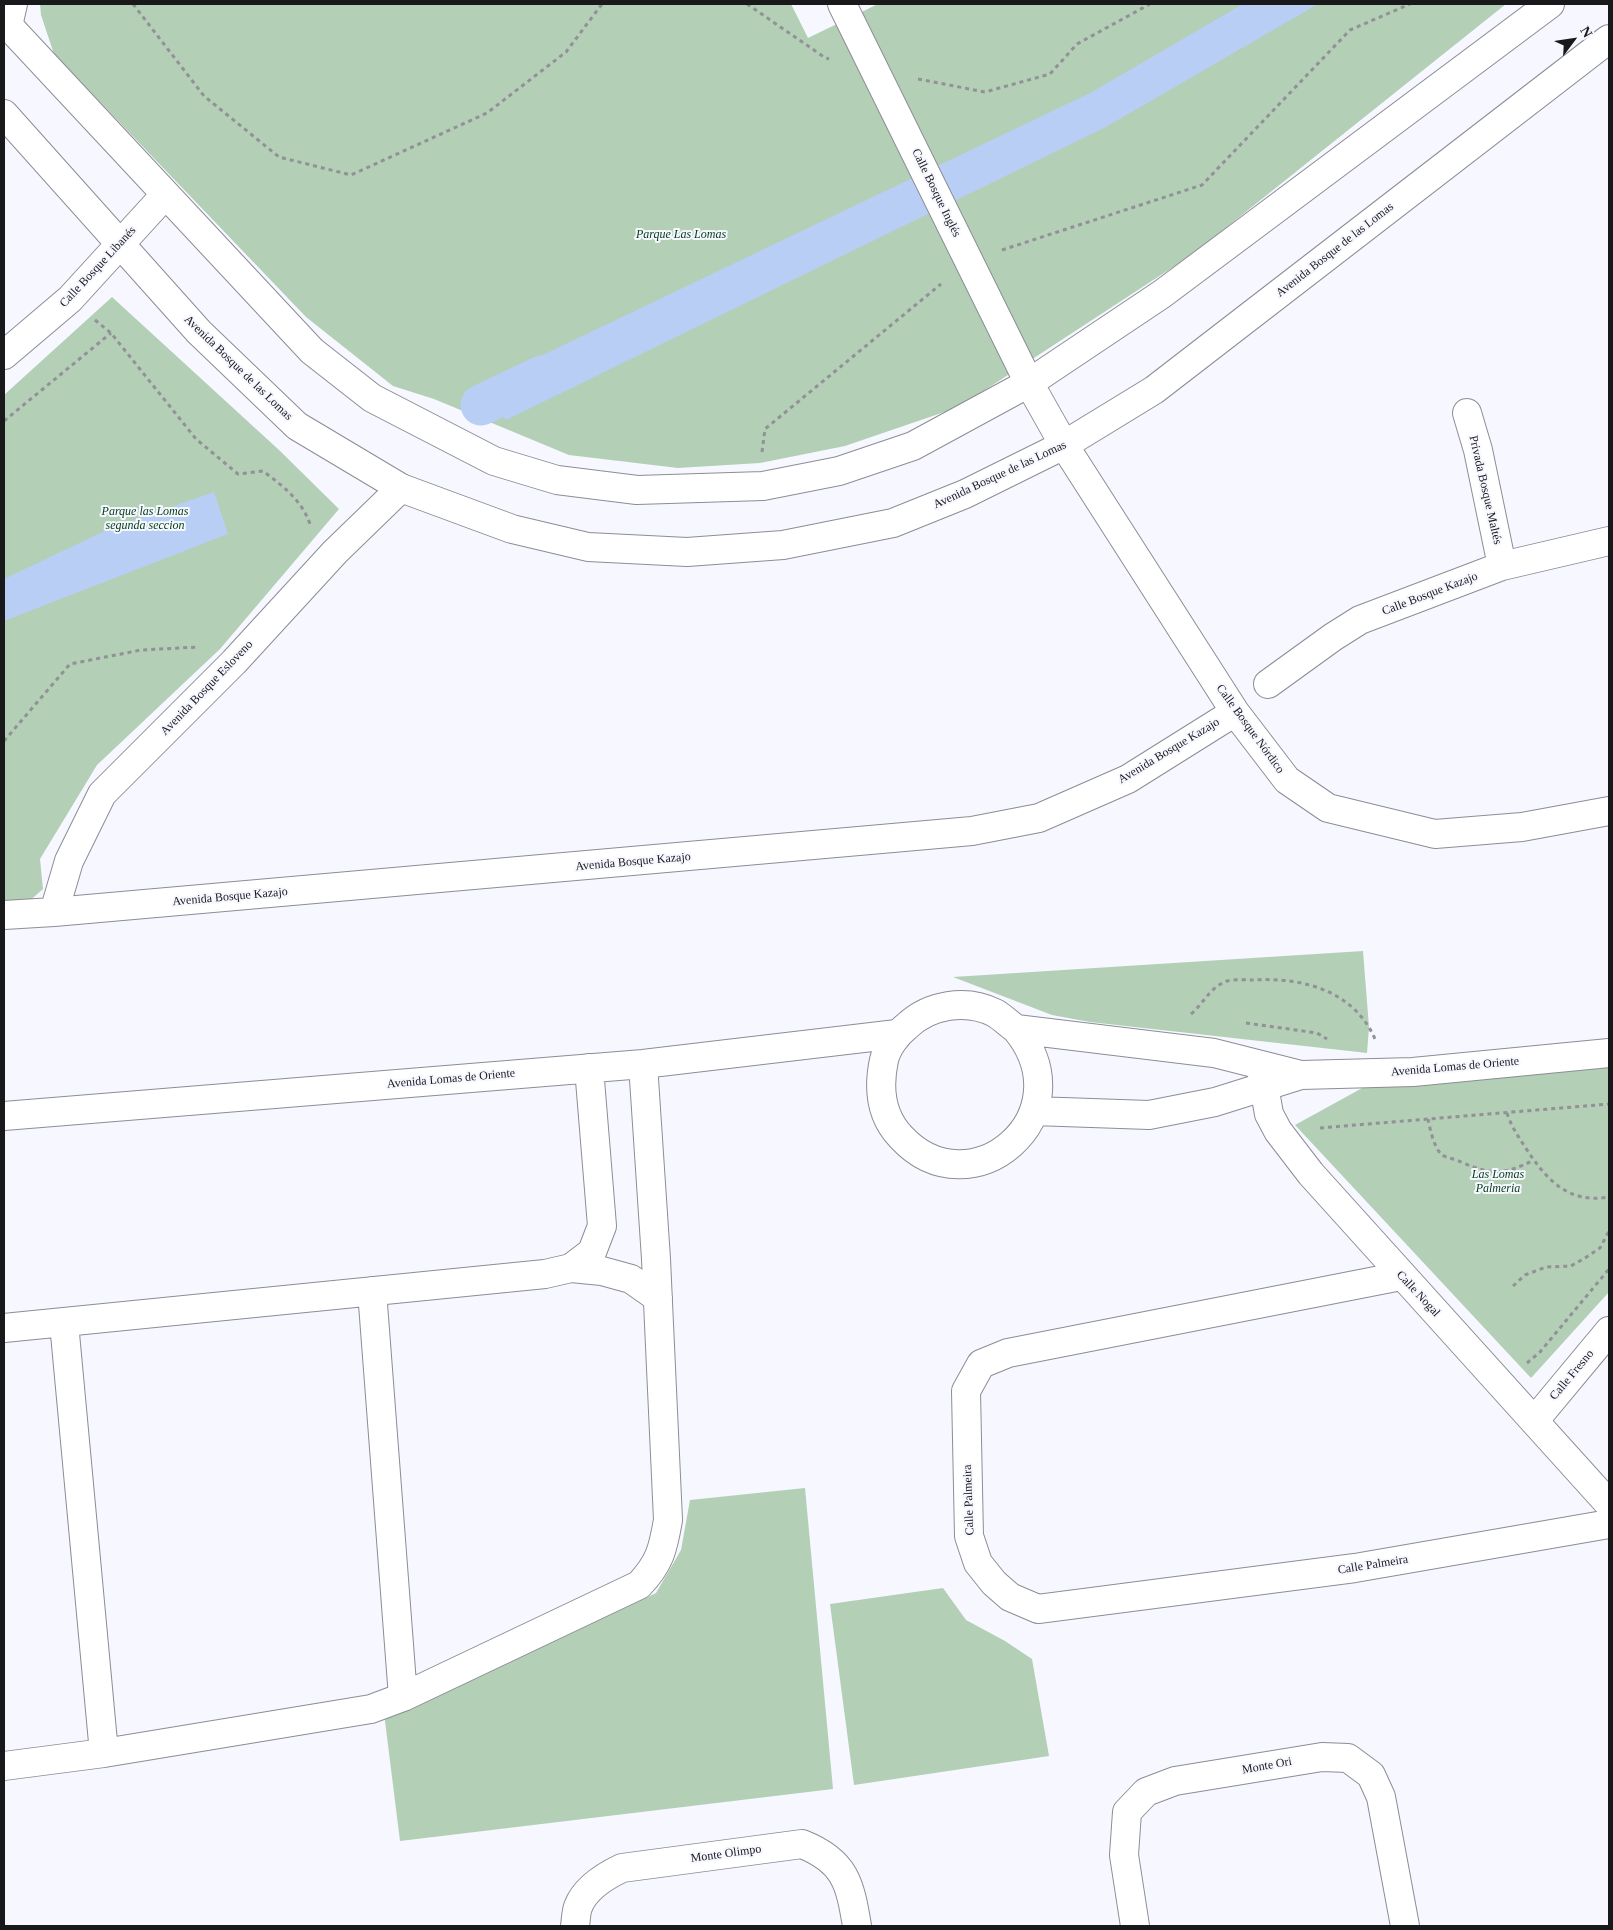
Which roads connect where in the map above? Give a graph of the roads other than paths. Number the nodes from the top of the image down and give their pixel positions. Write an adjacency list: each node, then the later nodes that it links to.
1 (842, 4): 9 (street, Calle Bosque Inglés)
2 (1550, 4): 9 (street)
3 (8, 17): 6 (street)
4 (1609, 39): 11 (street, Avenida Bosque de las Lomas)
5 (4, 114): 7 (street, Avenida Bosque de las Lomas)
6 (164, 195): 7 (street, Calle Bosque Libanés); 9 (street)
7 (120, 245): 8 (street, Calle Bosque Libanés); 12 (street, Avenida Bosque de las Lomas)
8 (4, 354)
9 (1030, 383): 11 (street, Calle Bosque Nórdico)
10 (1467, 413): 14 (street, Privada Bosque Maltés)
11 (1064, 445): 12 (street, Avenida Bosque de las Lomas); 16 (street, Calle Bosque Nórdico)
12 (401, 488): 18 (street, Avenida Bosque Esloveno)
13 (1609, 541): 14 (street, Calle Bosque Kazajo)
14 (1502, 566): 15 (street, Calle Bosque Kazajo)
15 (1268, 684)
16 (1234, 712): 17 (street, Calle Bosque Nórdico); 18 (street, Avenida Bosque Kazajo)
17 (1609, 811)
18 (54, 912): 19 (street, Avenida Bosque Kazajo)
19 (4, 915)
20 (1016, 1028): 21 (street); 25 (street, Avenida Lomas de Oriente); 26 (street)
21 (897, 1034): 23 (street, Avenida Lomas de Oriente); 26 (street)
22 (1609, 1053): 25 (street, Avenida Lomas de Oriente)
23 (643, 1064): 24 (street, Avenida Lomas de Oriente); 31 (street)
24 (589, 1068): 27 (street, Avenida Lomas de Oriente); 28 (street)
25 (1262, 1076): 26 (street); 29 (street, Calle Nogal)
26 (1034, 1111)
27 (4, 1116)
28 (571, 1268): 30 (street); 31 (street)
29 (1401, 1276): 35 (street, Calle Nogal); 37 (street, Calle Palmeira)
30 (372, 1291): 32 (street); 38 (street)
31 (658, 1298): 38 (street)
32 (64, 1323): 33 (street); 39 (street)
33 (4, 1328)
34 (1609, 1331): 35 (street, Calle Fresno)
35 (1535, 1420): 36 (street, Calle Nogal)
36 (1609, 1504)
37 (1609, 1524)
38 (403, 1697): 39 (street)
39 (104, 1754): 40 (street)
40 (4, 1766)
41 (575, 1926): 42 (street, Monte Olimpo)
42 (857, 1926)
43 (1136, 1926): 44 (street, Monte Ori)
44 (1405, 1926)

